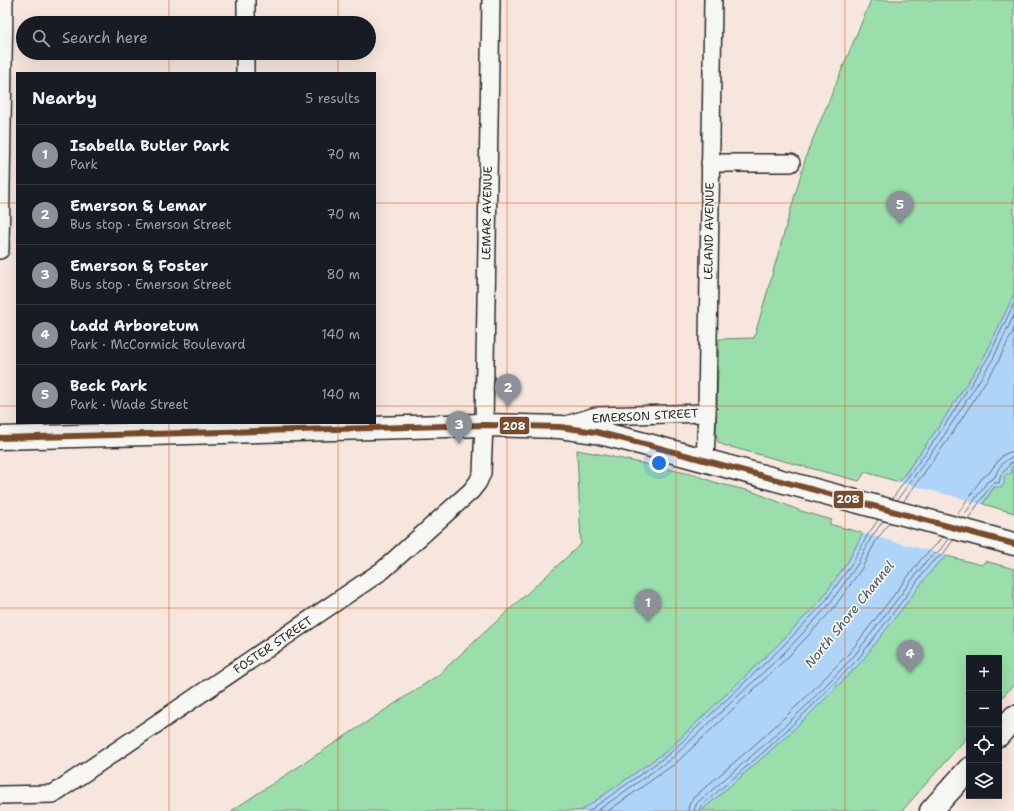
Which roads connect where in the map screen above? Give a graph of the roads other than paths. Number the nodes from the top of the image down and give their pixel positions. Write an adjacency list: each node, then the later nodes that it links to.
1 (4, 0): 10 (street)
2 (246, 0): 5 (street)
3 (491, 0): 12 (street, LEMAR AVENUE)
4 (713, 0): 8 (street, LELAND AVENUE)
5 (246, 16)
6 (245, 60): 7 (street)
7 (245, 72)
8 (710, 163): 9 (street); 11 (street, LELAND AVENUE)
9 (791, 163)
10 (0, 250)
11 (708, 413): 13 (street, EMERSON STREET); 16 (street, LELAND AVENUE)
12 (484, 426): 13 (main road, EMERSON STREET); 14 (main road, EMERSON STREET); 21 (street, FOSTER STREET)
13 (560, 427): 16 (main road, EMERSON STREET)
14 (239, 428): 15 (main road, EMERSON STREET)
15 (0, 438)
16 (706, 461): 17 (main road, EMERSON STREET)
17 (1007, 542)
18 (1014, 718): 19 (main road)
19 (1002, 732)
20 (966, 772): 22 (main road)
21 (0, 795)
22 (931, 811)

